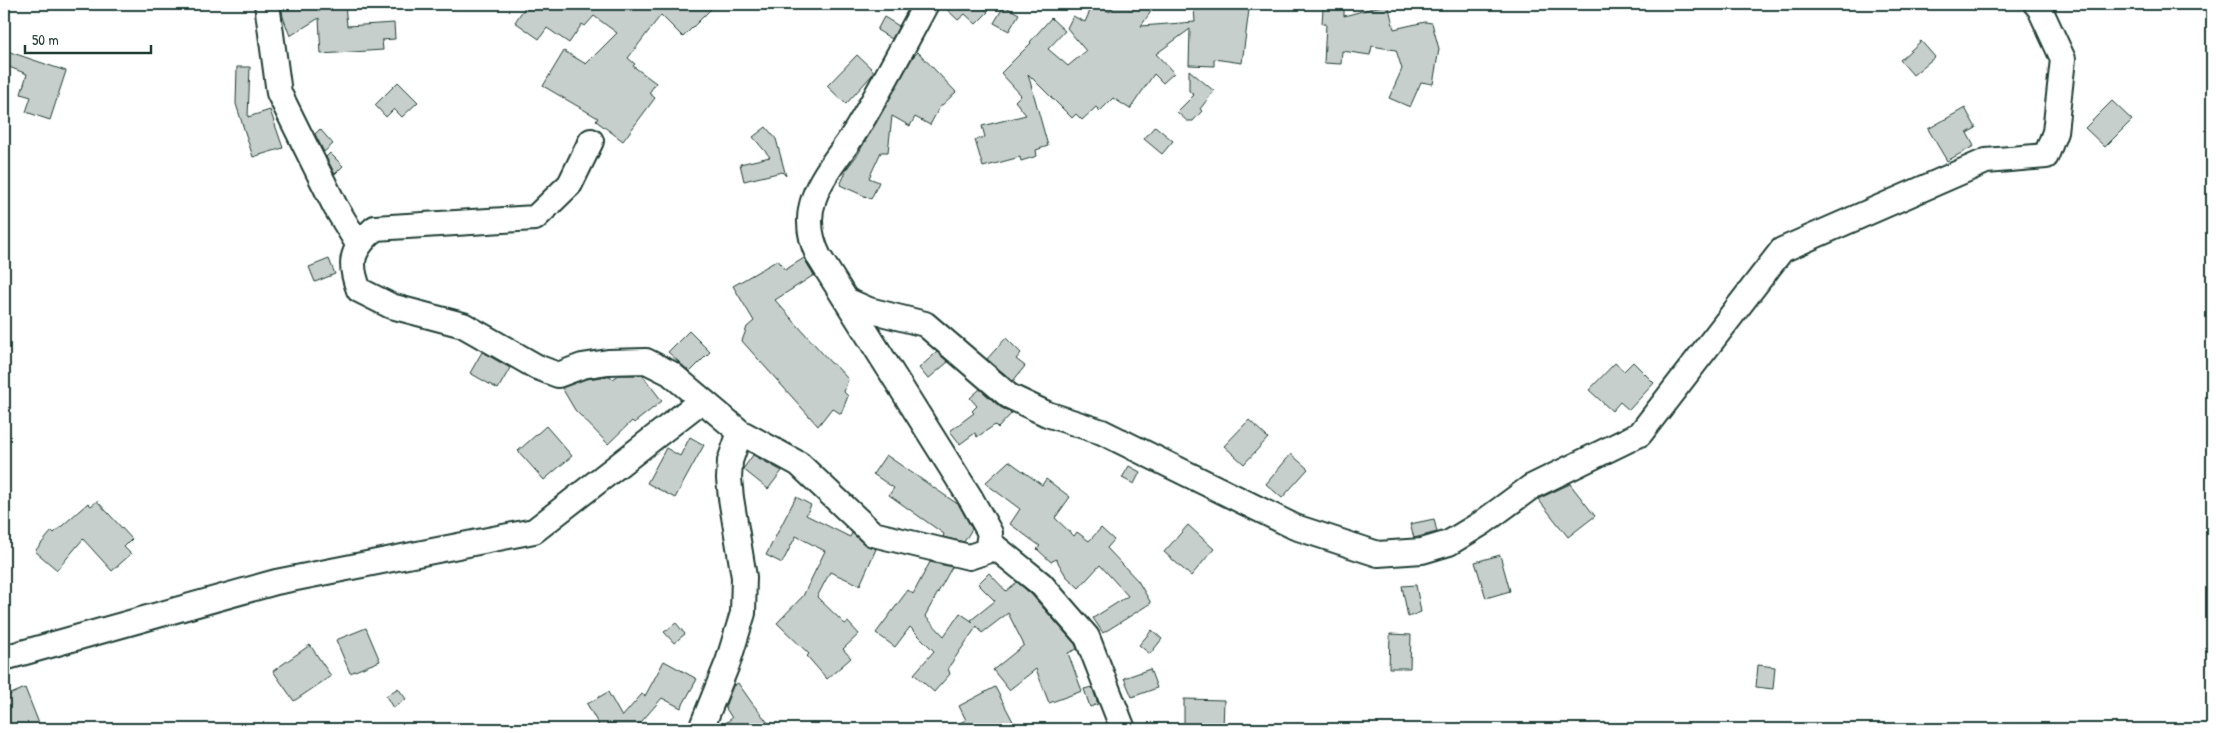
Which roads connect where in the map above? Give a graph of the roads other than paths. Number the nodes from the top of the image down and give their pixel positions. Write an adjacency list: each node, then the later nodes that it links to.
1 (267, 4): 5 (street)
2 (926, 4): 6 (street)
3 (2036, 4): 6 (street)
4 (591, 140): 5 (street)
5 (358, 244): 7 (street)
6 (846, 300): 9 (street)
7 (701, 401): 8 (street); 10 (street)
8 (740, 432): 9 (street); 11 (street)
9 (988, 542): 12 (street)
10 (4, 658)
11 (701, 729)
12 (1123, 729)

